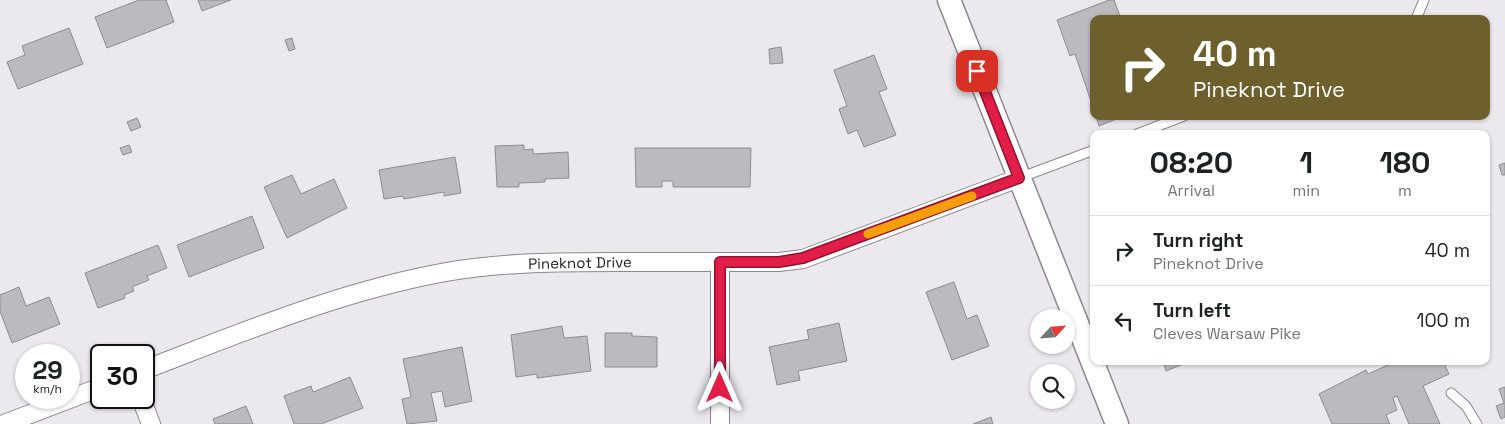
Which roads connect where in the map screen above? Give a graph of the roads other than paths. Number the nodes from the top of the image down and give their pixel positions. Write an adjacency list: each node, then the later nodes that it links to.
1 (949, 0): 7 (street)
2 (1424, 0): 3 (lane)
3 (1418, 15)
4 (1174, 120): 5 (lane)
5 (1148, 130)
6 (1090, 151): 7 (lane)
7 (1019, 178): 8 (street, Pineknot Drive); 9 (street)
8 (720, 262): 11 (street, Pineknot Drive); 17 (street)
9 (1090, 356)
10 (1093, 365): 18 (street)
11 (155, 366)
12 (90, 390): 15 (street)
13 (1451, 393): 19 (lane)
14 (145, 409): 16 (street)
15 (4, 424)
16 (151, 424)
17 (720, 424)
18 (1117, 424)
19 (1477, 424)

